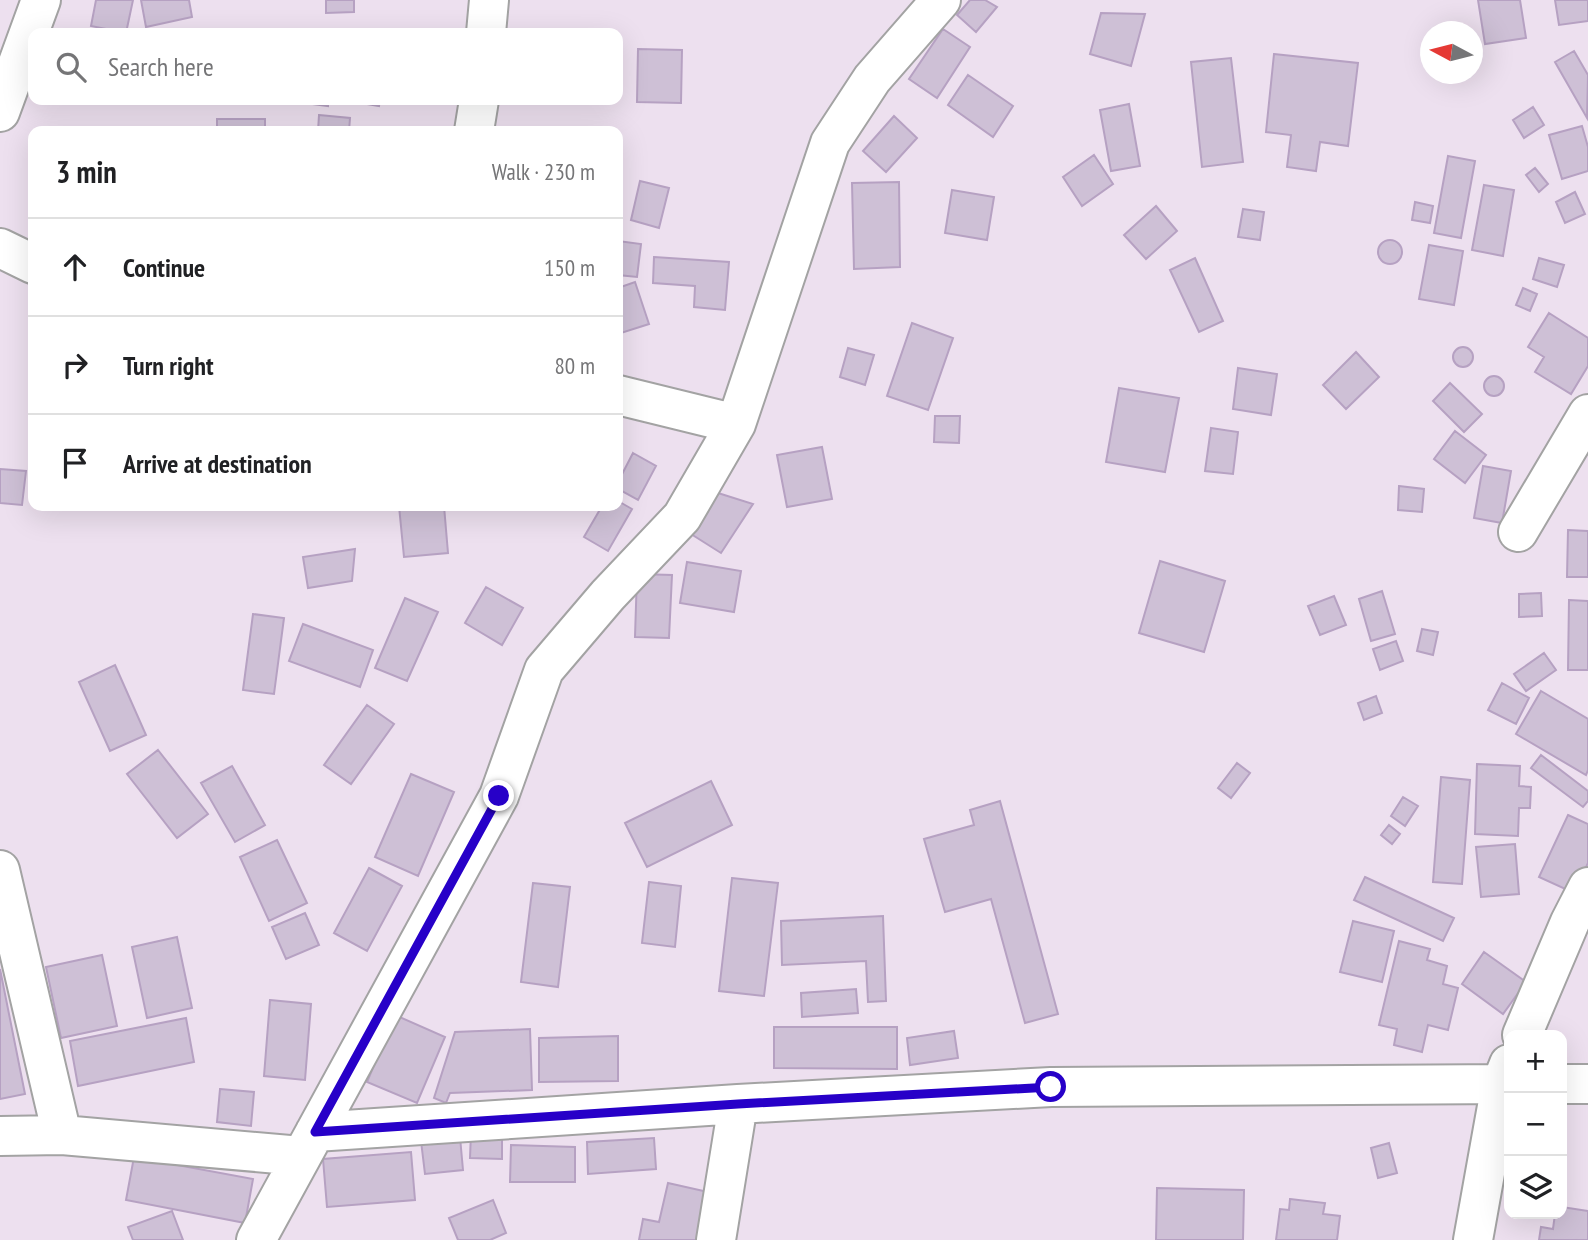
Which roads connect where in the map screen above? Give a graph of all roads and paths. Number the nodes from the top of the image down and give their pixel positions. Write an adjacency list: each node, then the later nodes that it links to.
1 (41, 0): 4 (street)
2 (489, 0): 5 (street)
3 (941, 0): 14 (street)
4 (31, 28)
5 (486, 28)
6 (28, 36): 8 (street)
7 (478, 105): 9 (street)
8 (0, 112)
9 (475, 126)
10 (0, 248): 11 (street)
11 (28, 262)
12 (623, 396): 14 (street)
13 (1588, 414): 15 (street)
14 (736, 424): 26 (street)
15 (1518, 531)
16 (0, 870): 24 (street)
17 (1588, 887): 18 (street)
18 (1524, 1030)
19 (1504, 1077): 23 (street)
20 (1567, 1084): 21 (street)
21 (1588, 1084)
22 (1504, 1087): 29 (street)
23 (738, 1104): 26 (street); 28 (street)
24 (62, 1135): 25 (street); 26 (street)
25 (0, 1136)
26 (308, 1144): 27 (street)
27 (256, 1240)
28 (716, 1240)
29 (1473, 1240)

